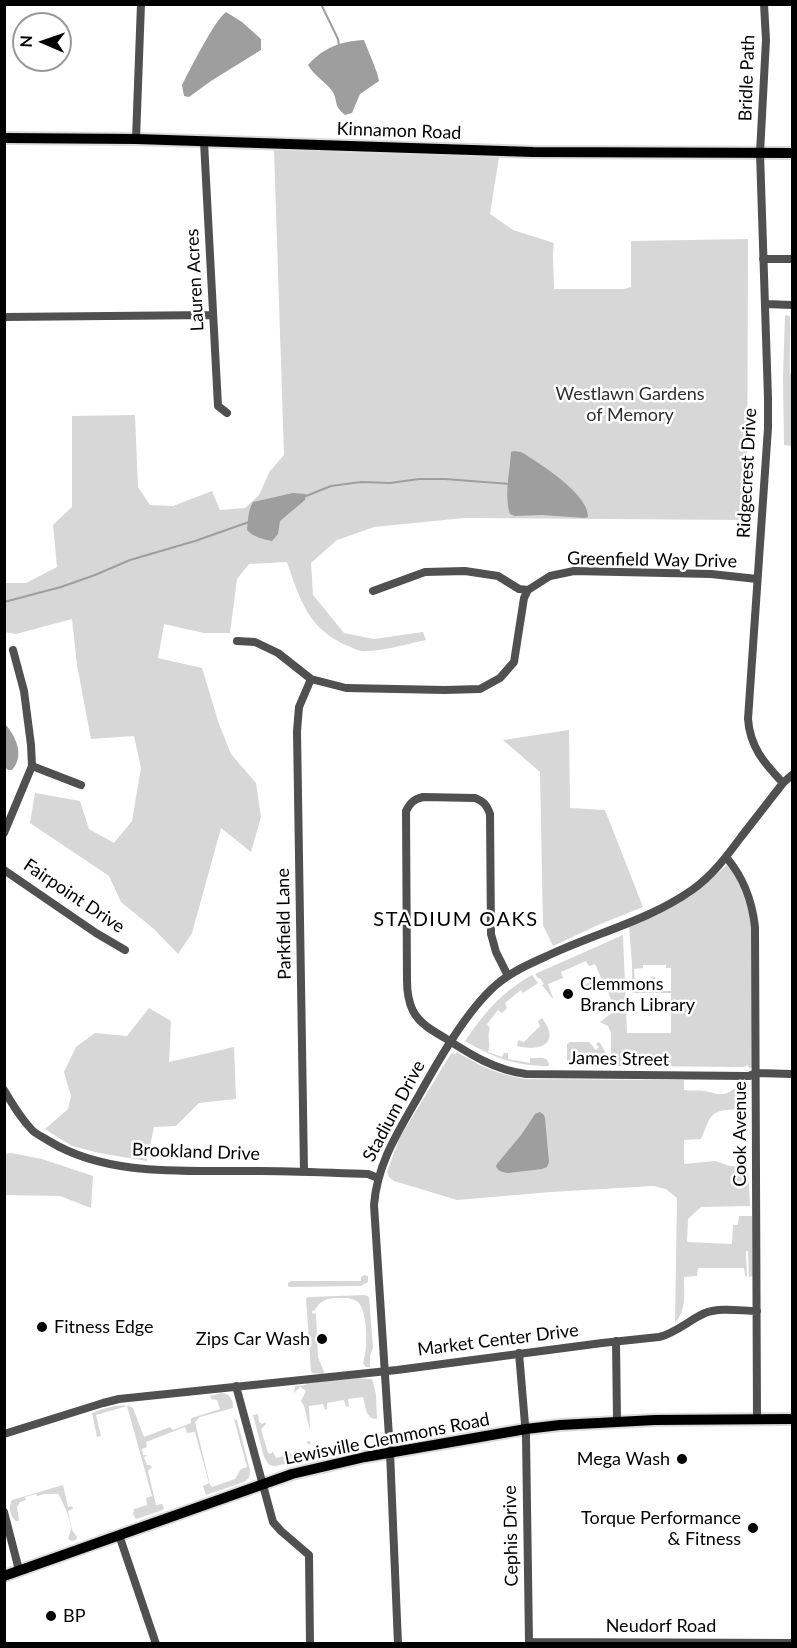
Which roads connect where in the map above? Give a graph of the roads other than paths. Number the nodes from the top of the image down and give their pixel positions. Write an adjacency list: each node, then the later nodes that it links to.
1 (141, 4): 4 (street)
2 (764, 4): 6 (street, Bridle Path)
3 (4, 138): 4 (main road, Kinnamon Road)
4 (136, 139): 5 (main road, Kinnamon Road)
5 (204, 142): 6 (main road, Kinnamon Road); 12 (street, Lauren Acres)
6 (760, 153): 7 (main road, Kinnamon Road); 9 (street, Ridgecrest Drive)
7 (792, 153)
8 (792, 258): 9 (street)
9 (763, 259): 10 (street, Ridgecrest Drive)
10 (765, 304): 11 (street); 15 (street, Ridgecrest Drive)
11 (792, 305)
12 (213, 315): 13 (street); 14 (street, Lauren Acres)
13 (4, 317)
14 (227, 413)
15 (757, 579): 16 (street, Greenfield Way Drive); 23 (street, Ridgecrest Drive)
16 (528, 590): 17 (street); 20 (street)
17 (373, 591)
18 (237, 641): 20 (street)
19 (13, 650): 21 (street)
20 (311, 679): 34 (street, Parkfield Lane)
21 (32, 766): 24 (street); 25 (street)
22 (792, 775): 23 (street, Stadium Drive)
23 (783, 783): 26 (street, Stadium Drive)
24 (81, 785)
25 (4, 833)
26 (726, 857): 29 (street, Stadium Drive); 31 (street, Cook Avenue)
27 (4, 870): 28 (street, Fairpoint Drive)
28 (125, 950)
29 (508, 976): 30 (street, Stadium Drive); 30 (street, James Street)
30 (451, 1042): 31 (street, James Street); 35 (street, Stadium Drive)
31 (756, 1073): 32 (street, James Street); 36 (street, Cook Avenue)
32 (792, 1074)
33 (4, 1090): 34 (street, Brookland Drive)
34 (304, 1172): 35 (street, Brookland Drive)
35 (378, 1178): 39 (street, Stadium Drive)
36 (757, 1311): 37 (street, Market Center Drive); 41 (street, Cook Avenue)
37 (616, 1341): 38 (street, Market Center Drive); 43 (street)
38 (519, 1353): 39 (street, Market Center Drive); 44 (street, Cephis Drive)
39 (384, 1371): 40 (street, Market Center Drive); 46 (street, Stadium Drive)
40 (236, 1386): 45 (street, Market Center Drive); 47 (street)
41 (757, 1419): 42 (main road, Lewisville Clemmons Road); 43 (main road, Lewisville Clemmons Road)
42 (792, 1419)
43 (617, 1421): 44 (main road, Lewisville Clemmons Road)
44 (526, 1429): 46 (main road, Lewisville Clemmons Road); 52 (street, Cephis Drive)
45 (4, 1434)
46 (390, 1452): 47 (main road, Lewisville Clemmons Road); 56 (street, Stadium Drive)
47 (262, 1484): 49 (main road, Lewisville Clemmons Road); 55 (street)
48 (4, 1512): 50 (street)
49 (118, 1535): 50 (main road, Lewisville Clemmons Road); 54 (street)
50 (19, 1570): 51 (main road, Lewisville Clemmons Road)
51 (4, 1576)
52 (529, 1642): 53 (street, Neudorf Road)
53 (792, 1643)
54 (156, 1644)
55 (310, 1644)
56 (398, 1644)

